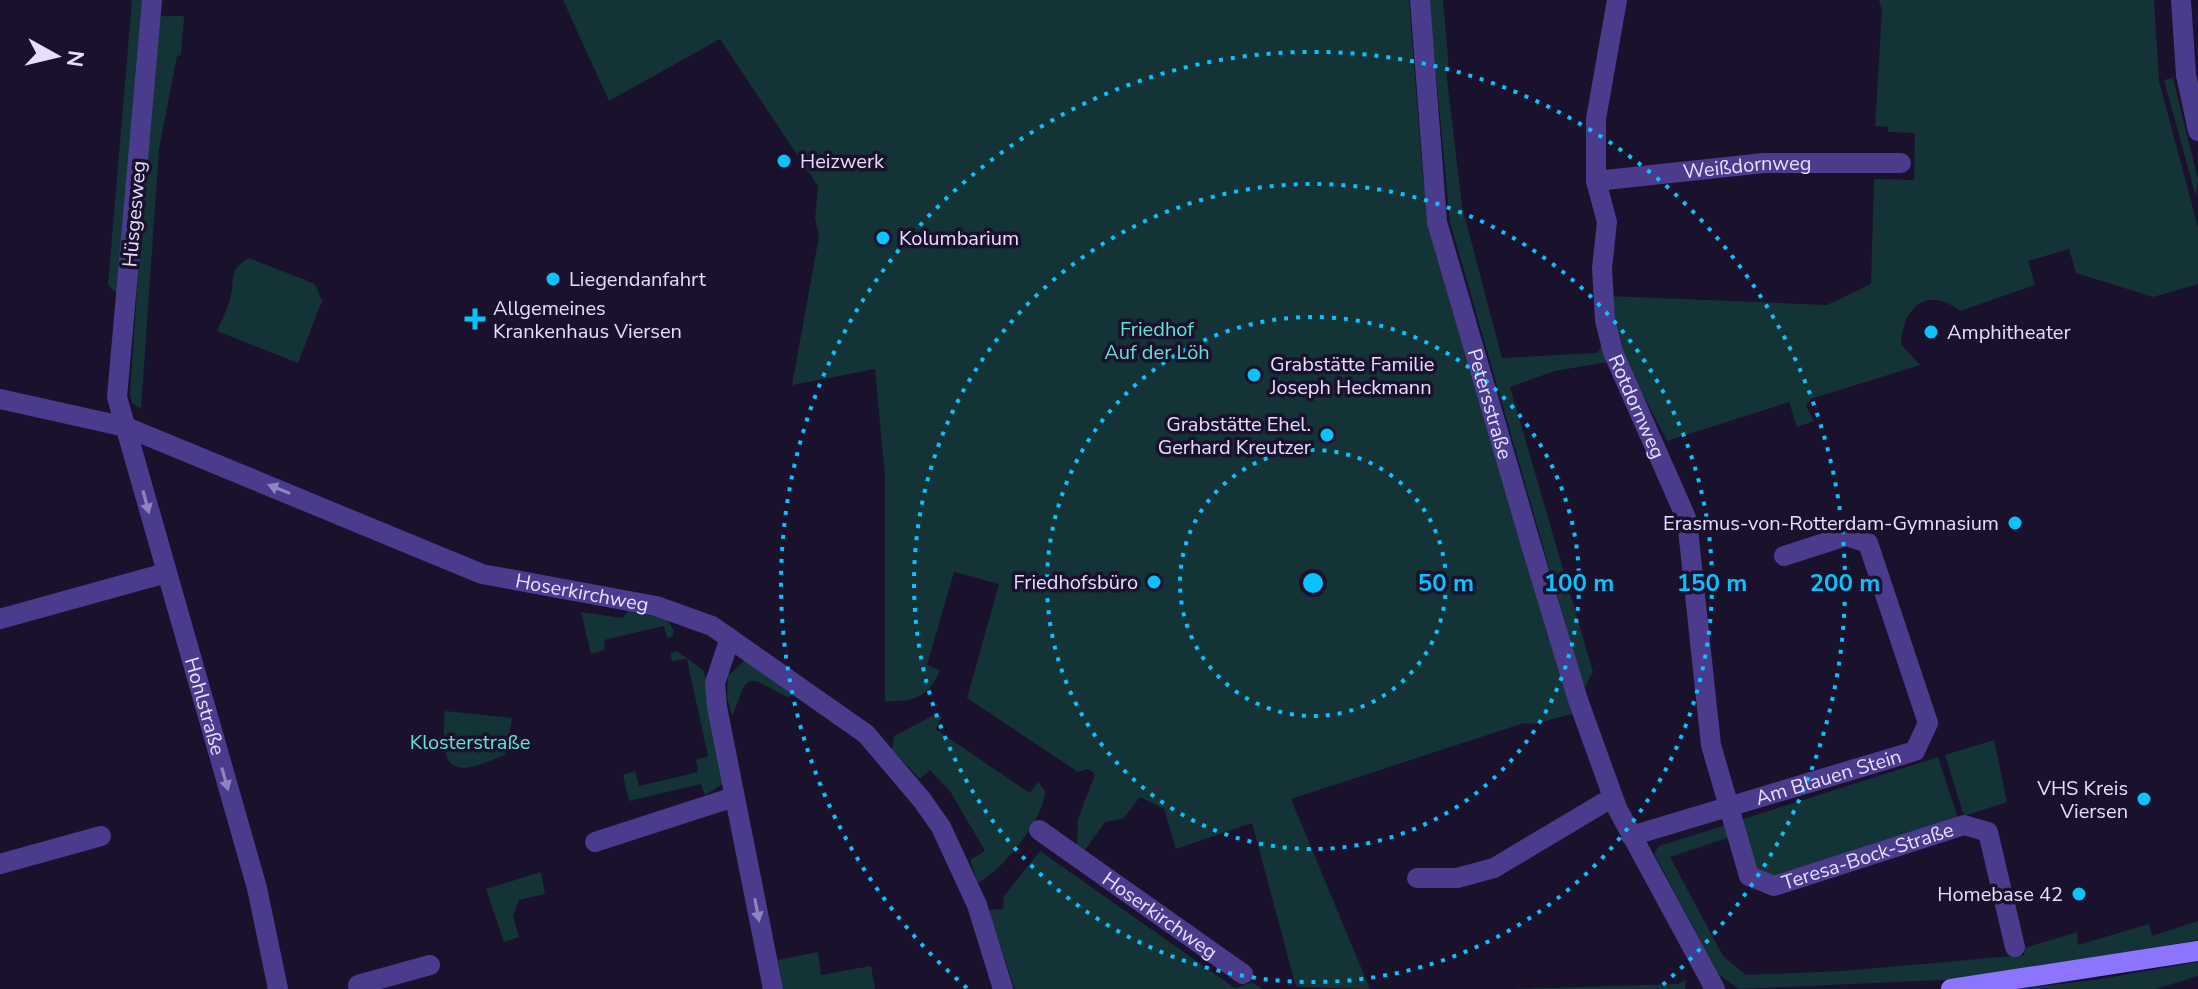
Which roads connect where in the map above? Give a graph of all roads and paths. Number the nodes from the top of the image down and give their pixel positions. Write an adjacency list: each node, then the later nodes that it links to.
1 (152, 0): 9 (street, Hüsgesweg)
2 (1420, 0): 15 (street, Petersstraße)
3 (1617, 0): 7 (street, Rotdornweg)
4 (2181, 0): 5 (street)
5 (2198, 130)
6 (1901, 163): 7 (street, Weißdornweg)
7 (1596, 181): 16 (street, Rotdornweg)
8 (0, 399): 9 (street, Hoserkirchweg)
9 (126, 427): 11 (street, Hohlstraße, one-way to 11); 13 (street, Hoserkirchweg, one-way to 9)
10 (1784, 556): 16 (street, Am Blauen Stein)
11 (166, 573): 12 (street); 27 (street, Hohlstraße, one-way to 27)
12 (0, 619)
13 (730, 638): 14 (street); 30 (street, Hoserkirchweg)
14 (734, 797): 20 (street); 29 (street, one-way to 29)
15 (1613, 797): 19 (street, Petersstraße); 22 (street)
16 (1730, 807): 19 (street, Am Blauen Stein); 23 (street, Teresa-Bock-Straße)
17 (1039, 830): 26 (street, Hoserkirchweg)
18 (101, 836): 21 (street)
19 (1631, 836): 31 (street, Petersstraße)
20 (595, 842)
21 (0, 864)
22 (1417, 878)
23 (2015, 947)
24 (2198, 951): 32 (main road)
25 (430, 965): 28 (street)
26 (1243, 974)
27 (278, 989)
28 (359, 989)
29 (773, 989)
30 (1003, 989)
31 (1715, 989)
32 (1951, 989)

